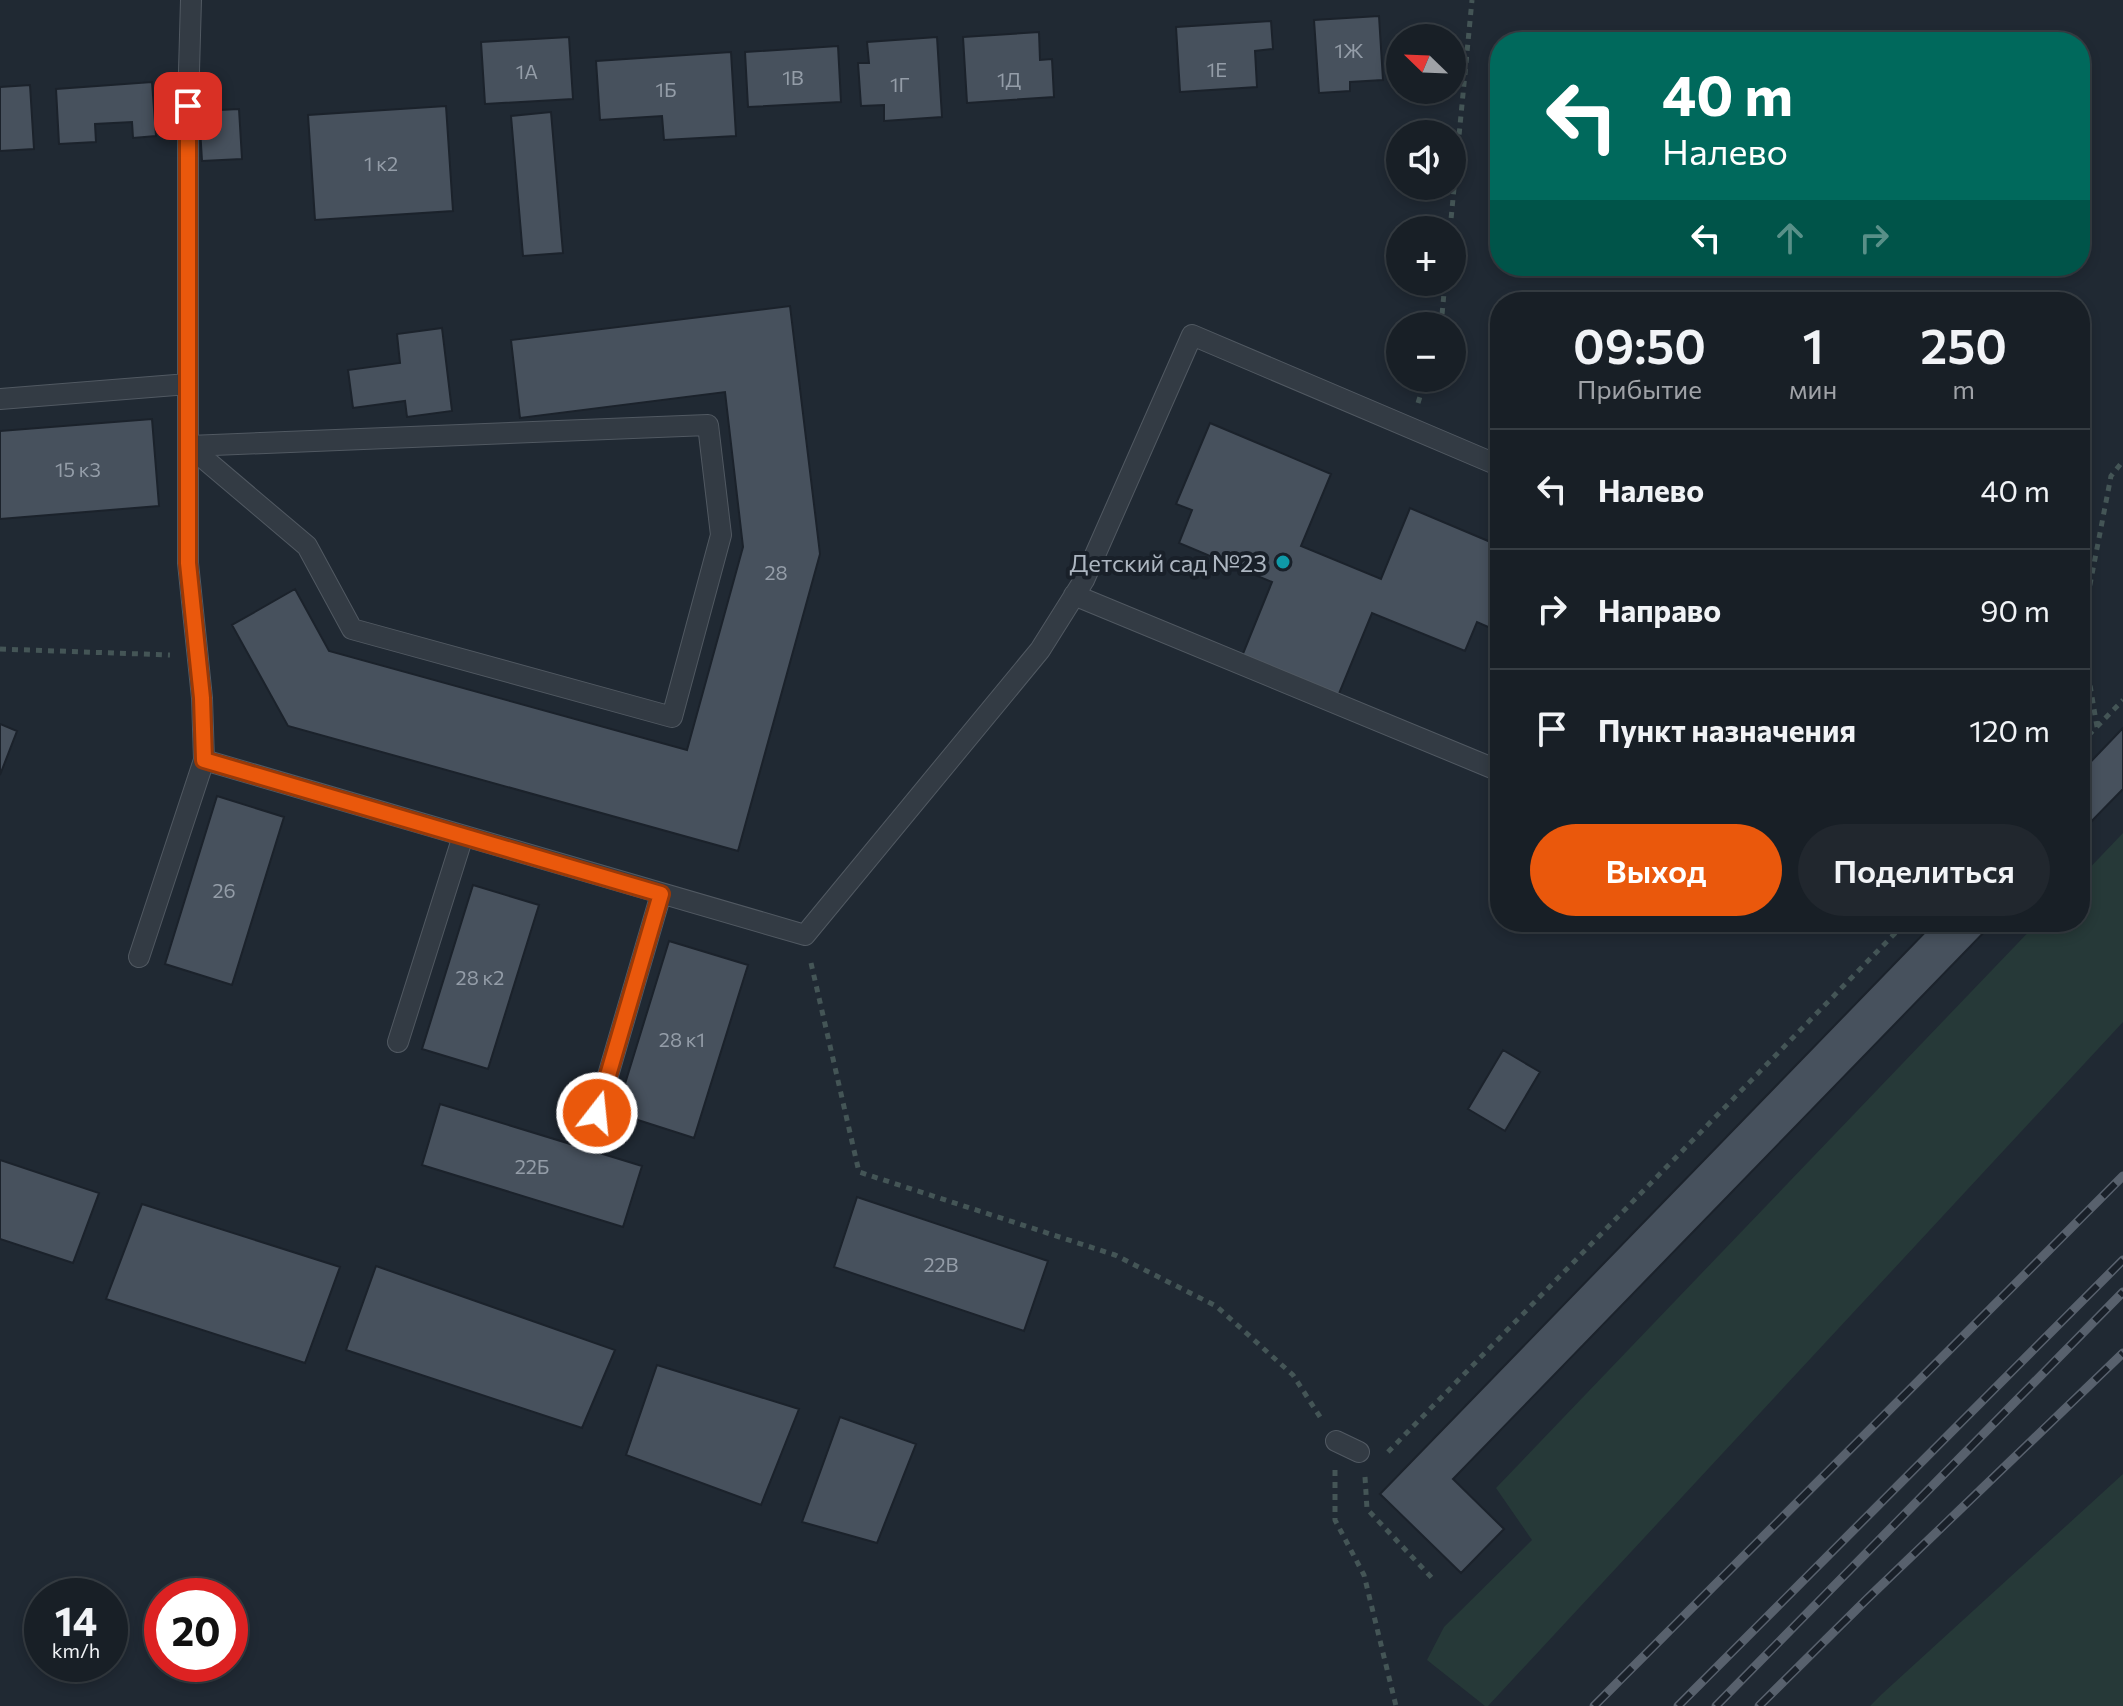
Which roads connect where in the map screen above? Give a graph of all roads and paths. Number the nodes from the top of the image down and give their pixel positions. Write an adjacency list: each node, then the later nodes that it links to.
1 (191, 0): 4 (lane)
2 (1472, 0): 3 (path)
3 (1451, 216)
4 (188, 384): 5 (lane); 6 (lane)
5 (0, 399)
6 (189, 446): 6 (lane); 12 (lane)
7 (2123, 461): 9 (path)
8 (1490, 462): 10 (lane)
9 (2090, 584)
10 (1074, 595): 18 (lane); 22 (lane)
11 (0, 649): 12 (path)
12 (199, 656): 17 (lane)
13 (2090, 685): 15 (path)
14 (2123, 700): 15 (path)
15 (2097, 727): 16 (path)
16 (2090, 734)
17 (204, 760): 19 (lane); 23 (lane)
18 (1490, 767)
19 (463, 836): 20 (lane); 24 (lane)
20 (661, 894): 22 (lane); 25 (lane)
21 (1896, 932): 27 (path)
22 (805, 935): 26 (path)
23 (139, 957)
24 (398, 1042)
25 (597, 1113)
26 (1336, 1441): 28 (lane); 30 (path)
27 (1386, 1455)
28 (1367, 1459): 29 (path)
29 (1432, 1578)
30 (1396, 1706)

